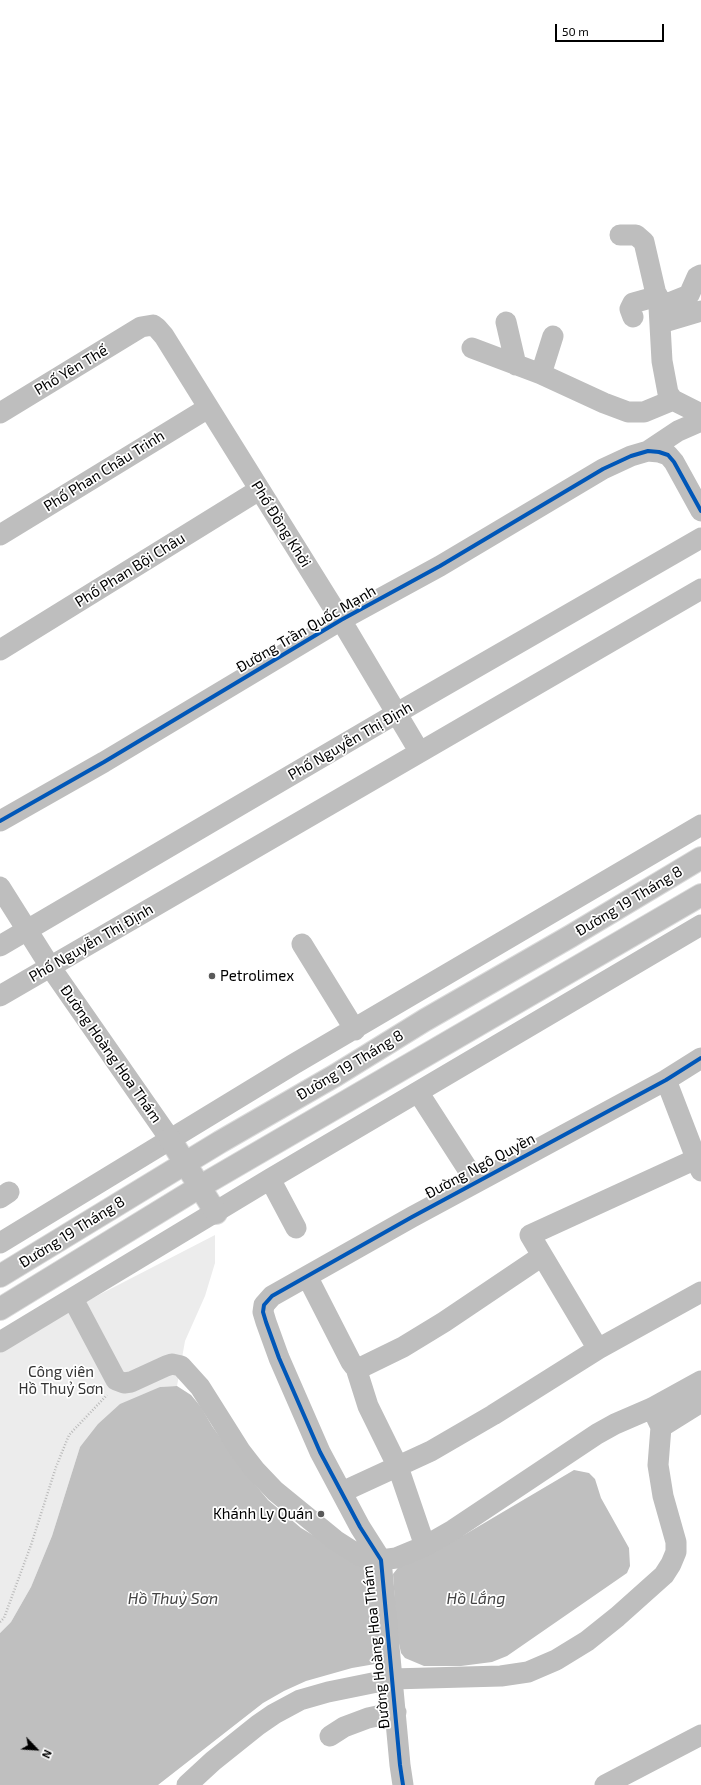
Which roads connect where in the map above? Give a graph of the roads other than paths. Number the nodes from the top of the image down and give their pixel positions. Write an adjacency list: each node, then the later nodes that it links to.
1 (620, 236): 3 (street)
2 (701, 275): 3 (street)
3 (659, 309): 4 (street); 5 (street); 12 (street)
4 (701, 311)
5 (632, 317)
6 (506, 322): 10 (street)
7 (164, 336): 13 (street, Phố Đồng Khởi); 14 (street, Phố Yên Thế)
8 (553, 336): 11 (street)
9 (472, 348): 10 (street)
10 (516, 365): 11 (street)
11 (541, 374): 12 (street)
12 (673, 400): 15 (street)
13 (208, 408): 18 (street, Phố Đồng Khởi); 20 (street, Phố Phan Châu Trinh)
14 (0, 413)
15 (701, 417)
16 (701, 421): 17 (street)
17 (648, 451): 19 (street); 23 (street, Đường Trần Quốc Mạnh)
18 (259, 490): 23 (street, Phố Đồng Khởi); 24 (street, Phố Phan Bội Châu)
19 (701, 511)
20 (0, 535)
21 (701, 538): 25 (street, Phố Nguyễn Thị Định)
22 (701, 589): 26 (street, Phố Nguyễn Thị Định)
23 (341, 620): 25 (street, Phố Đồng Khởi); 27 (street, Đường Trần Quốc Mạnh)
24 (0, 650)
25 (397, 713): 26 (street, Phố Đồng Khởi); 33 (street, Phố Nguyễn Thị Định)
26 (420, 751): 36 (street, Phố Nguyễn Thị Định)
27 (0, 821)
28 (701, 825): 38 (street, Đường 19 Tháng 8)
29 (701, 858): 43 (highway, Đường 19 Tháng 8)
30 (0, 887): 33 (street, Đường Hoàng Hoa Thám)
31 (701, 895): 47 (highway, Đường 19 Tháng 8)
32 (701, 925): 41 (street)
33 (28, 930): 35 (street, Phố Nguyễn Thị Định); 36 (street, Đường Hoàng Hoa Thám)
34 (302, 944): 38 (street)
35 (0, 946)
36 (51, 968): 37 (street, Phố Nguyễn Thị Định); 42 (street, Đường Hoàng Hoa Thám)
37 (0, 996)
38 (356, 1030): 42 (street, Đường 19 Tháng 8)
39 (701, 1058): 40 (street, Đường Ngô Quyền)
40 (666, 1080): 44 (street); 46 (street, Đường Ngô Quyền)
41 (418, 1092): 45 (street); 46 (street)
42 (170, 1139): 43 (highway); 50 (street, Đường 19 Tháng 8)
43 (186, 1164): 47 (highway); 52 (highway, Đường 19 Tháng 8)
44 (699, 1165): 51 (street)
45 (270, 1179): 48 (street); 49 (street)
46 (476, 1182): 53 (street, Đường Ngô Quyền)
47 (200, 1186): 48 (highway); 57 (highway, Đường 19 Tháng 8)
48 (216, 1213): 56 (street)
49 (296, 1228)
50 (0, 1243)
51 (542, 1256): 59 (street); 60 (street)
52 (0, 1276)
53 (307, 1276): 55 (street, Đường Ngô Quyền); 60 (street)
54 (701, 1292): 59 (street)
55 (272, 1296): 66 (street, Đường Hoàng Hoa Thám)
56 (73, 1299): 58 (street); 68 (street)
57 (0, 1309)
58 (0, 1342)
59 (598, 1349): 65 (street)
60 (356, 1368): 65 (street)
61 (701, 1381): 63 (street)
62 (701, 1402): 64 (street)
63 (652, 1408): 64 (street); 67 (street)
64 (661, 1427): 69 (street)
65 (398, 1466): 66 (street); 67 (street)
66 (342, 1492): 68 (street, Đường Hoàng Hoa Thám)
67 (425, 1546): 68 (street)
68 (381, 1560): 69 (street, Đường Hoàng Hoa Thám)
69 (392, 1678): 70 (street, Đường Hoàng Hoa Thám); 73 (street)
70 (396, 1712): 72 (street); 74 (street, Đường Hoàng Hoa Thám)
71 (701, 1735): 75 (street)
72 (330, 1736)
73 (187, 1785)
74 (403, 1785)
75 (605, 1785)

